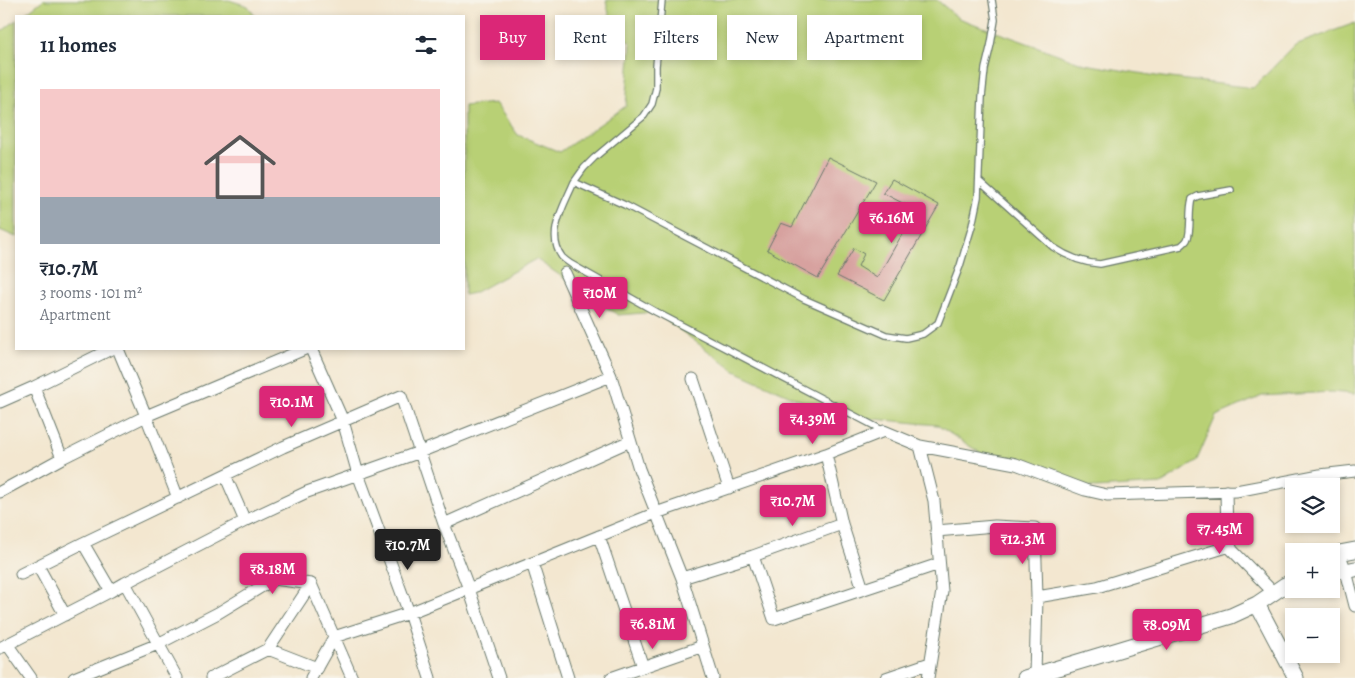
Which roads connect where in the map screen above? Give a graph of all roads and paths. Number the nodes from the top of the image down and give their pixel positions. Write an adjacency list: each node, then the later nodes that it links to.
1 (662, 0): 4 (lane)
2 (992, 0): 3 (lane)
3 (979, 181): 4 (lane); 5 (lane)
4 (574, 182): 17 (lane)
5 (1231, 190)
6 (565, 272): 11 (street)
7 (109, 350): 13 (street)
8 (118, 350): 15 (street)
9 (303, 350): 15 (street)
10 (312, 350): 16 (street)
11 (611, 376): 18 (street); 20 (street)
12 (693, 378): 26 (street)
13 (34, 387): 14 (street); 22 (street)
14 (0, 402)
15 (146, 416): 22 (street); 29 (street)
16 (343, 421): 20 (street); 24 (street); 25 (street)
17 (884, 431): 19 (street); 21 (street)
18 (630, 441): 30 (street); 32 (street)
19 (920, 446): 27 (street); 34 (street)
20 (420, 452): 24 (street); 32 (street)
21 (826, 454): 26 (street); 33 (street)
22 (62, 458): 28 (street)
23 (1355, 471): 27 (street)
24 (358, 474): 31 (street); 57 (street)
25 (225, 475): 29 (street); 31 (street)
26 (729, 488): 30 (street)
27 (1226, 491): 37 (street)
28 (0, 492)
29 (178, 498): 36 (street)
30 (656, 513): 35 (street); 46 (street)
31 (245, 521): 47 (street)
32 (444, 524): 50 (street)
33 (842, 524): 39 (street); 51 (street)
34 (936, 530): 42 (street); 54 (street)
35 (599, 536): 41 (street); 65 (street)
36 (83, 543): 43 (street); 52 (street)
37 (1230, 546): 53 (street); 54 (street)
38 (1355, 550): 40 (street)
39 (753, 556): 46 (street); 51 (street)
40 (1340, 558)
41 (532, 563): 50 (street); 75 (street)
42 (939, 564): 51 (street); 64 (street)
43 (38, 566): 45 (street); 58 (street)
44 (1344, 570): 56 (street)
45 (21, 574)
46 (682, 578): 62 (street)
47 (124, 583): 52 (street); 60 (street)
48 (311, 584): 59 (street); 60 (street); 63 (street)
49 (1285, 585): 53 (street)
50 (468, 589): 57 (street); 74 (street)
51 (862, 590)
52 (110, 591): 58 (street)
53 (1274, 592): 55 (street)
54 (1037, 597): 67 (street)
55 (1257, 604): 67 (street); 80 (street)
56 (1355, 606)
57 (409, 613): 59 (street); 73 (street)
58 (65, 614): 61 (street)
59 (334, 636): 66 (street); 72 (street)
60 (158, 644): 69 (street); 70 (street)
61 (4, 646): 68 (street)
62 (703, 646): 65 (street); 77 (street)
63 (268, 649): 66 (street); 71 (street)
64 (930, 663): 78 (street); 79 (street)
65 (643, 667): 76 (street)
66 (314, 673)
67 (1030, 676)
68 (31, 678)
69 (74, 678)
70 (177, 678)
71 (211, 678)
72 (352, 678)
73 (430, 678)
74 (500, 678)
75 (568, 678)
76 (611, 678)
77 (713, 678)
78 (886, 678)
79 (928, 678)
80 (1296, 678)

